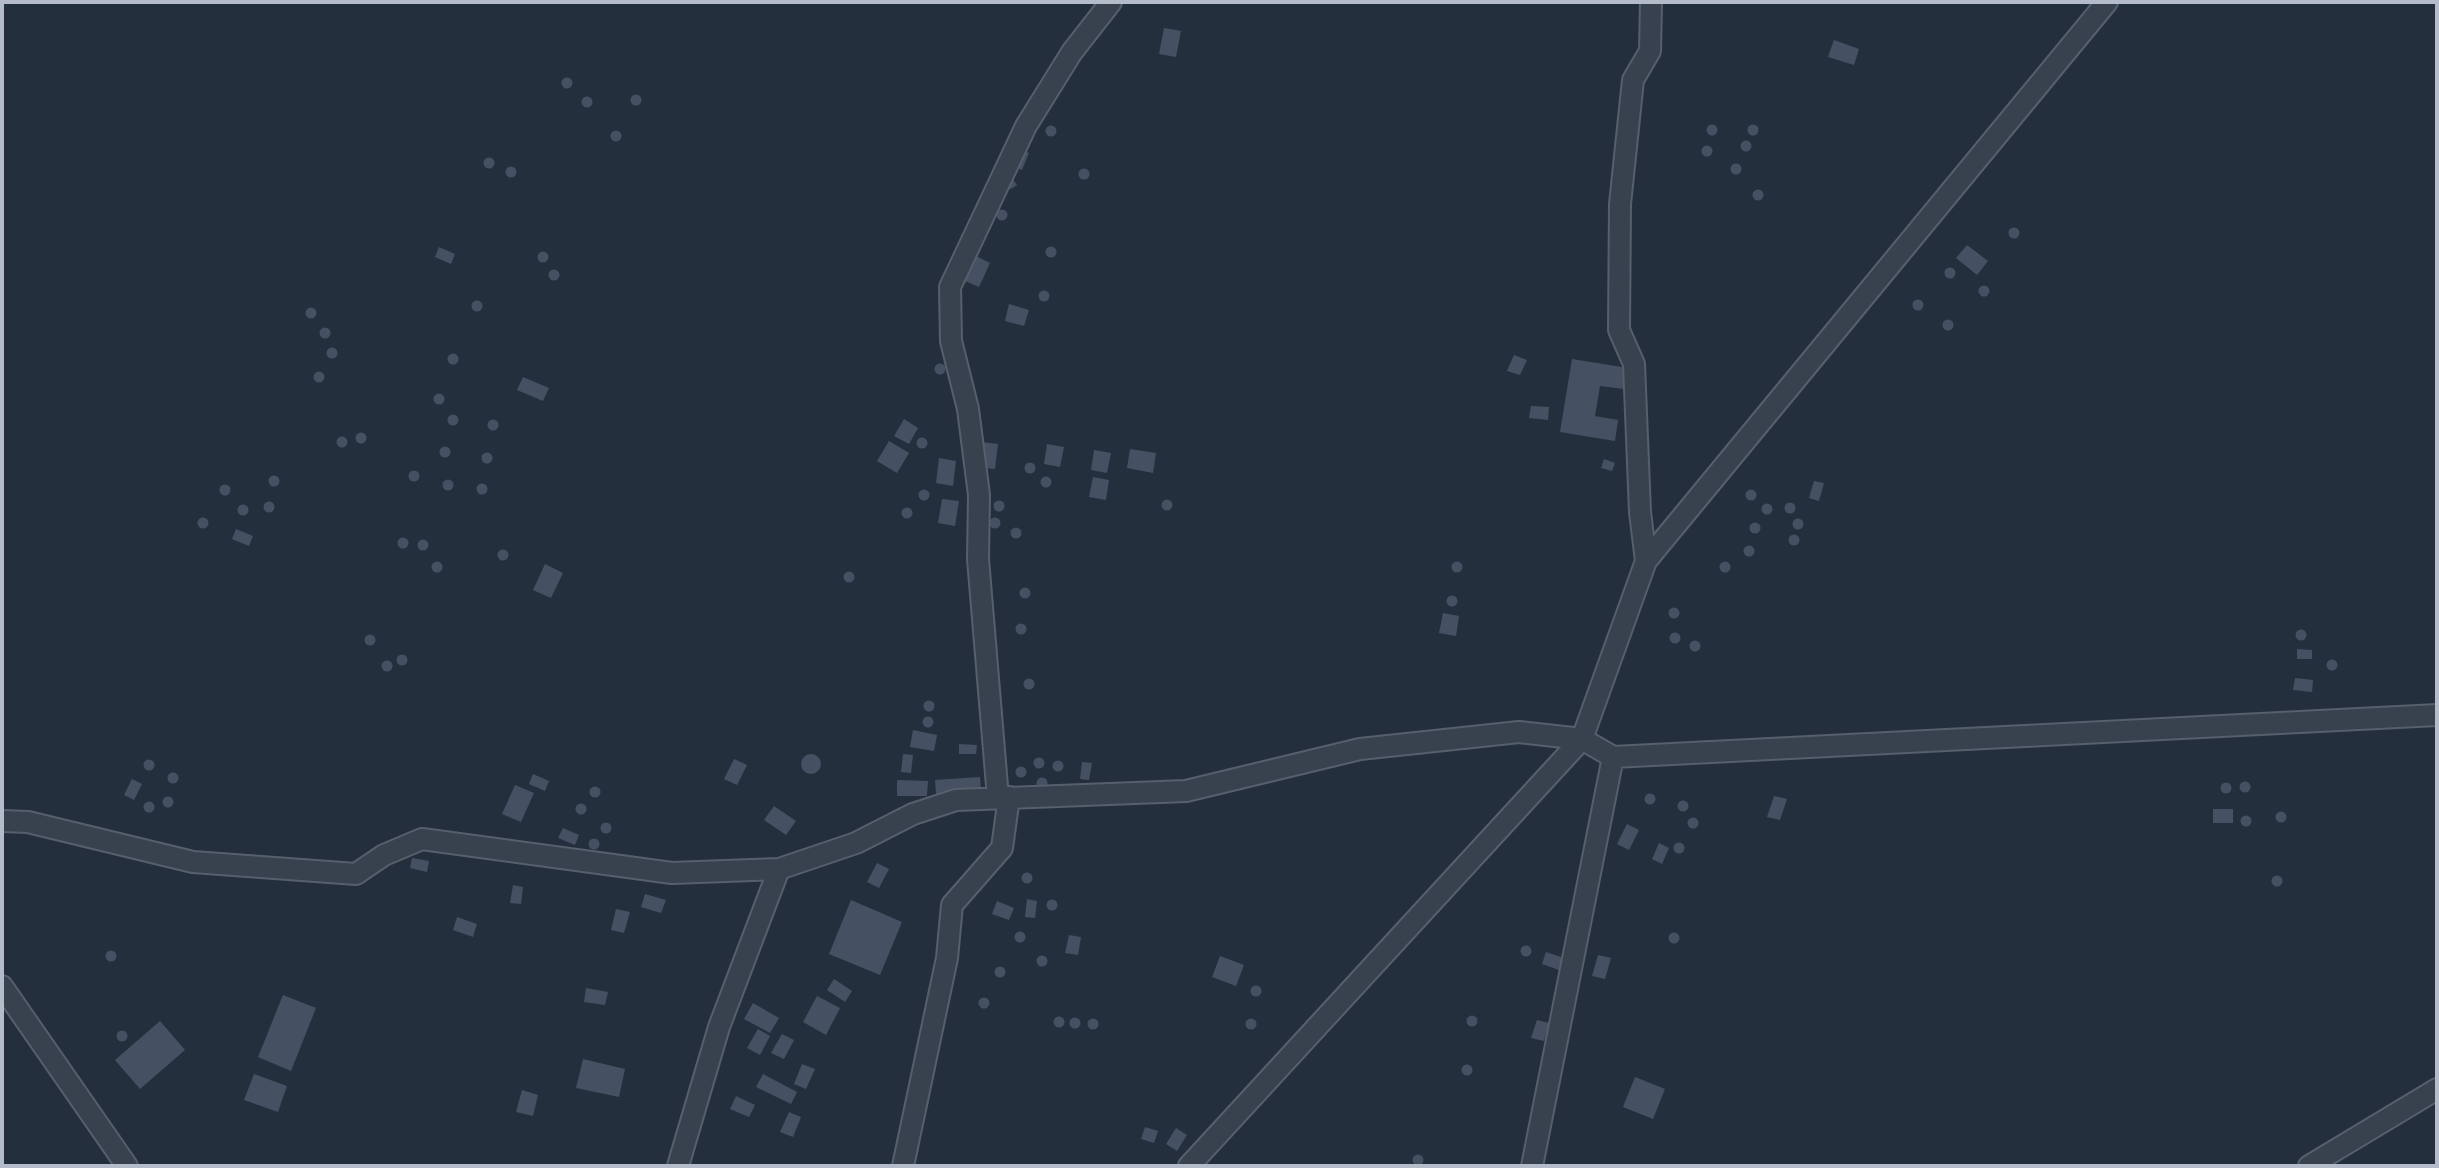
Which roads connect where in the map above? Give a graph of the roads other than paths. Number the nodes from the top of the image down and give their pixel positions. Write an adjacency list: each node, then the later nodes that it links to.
1 (1111, 2): 8 (street)
2 (1651, 2): 4 (street)
3 (2107, 2): 4 (street)
4 (1646, 561): 6 (street)
5 (2437, 715): 7 (street)
6 (1582, 739): 7 (street); 8 (street); 16 (street)
7 (1613, 757): 17 (street)
8 (1004, 797): 10 (street); 15 (street)
9 (2, 821): 10 (street)
10 (779, 869): 14 (street)
11 (2, 986): 13 (street)
12 (2437, 1089): 18 (street)
13 (127, 1166)
14 (678, 1166)
15 (903, 1166)
16 (1189, 1166)
17 (1532, 1166)
18 (2309, 1166)

